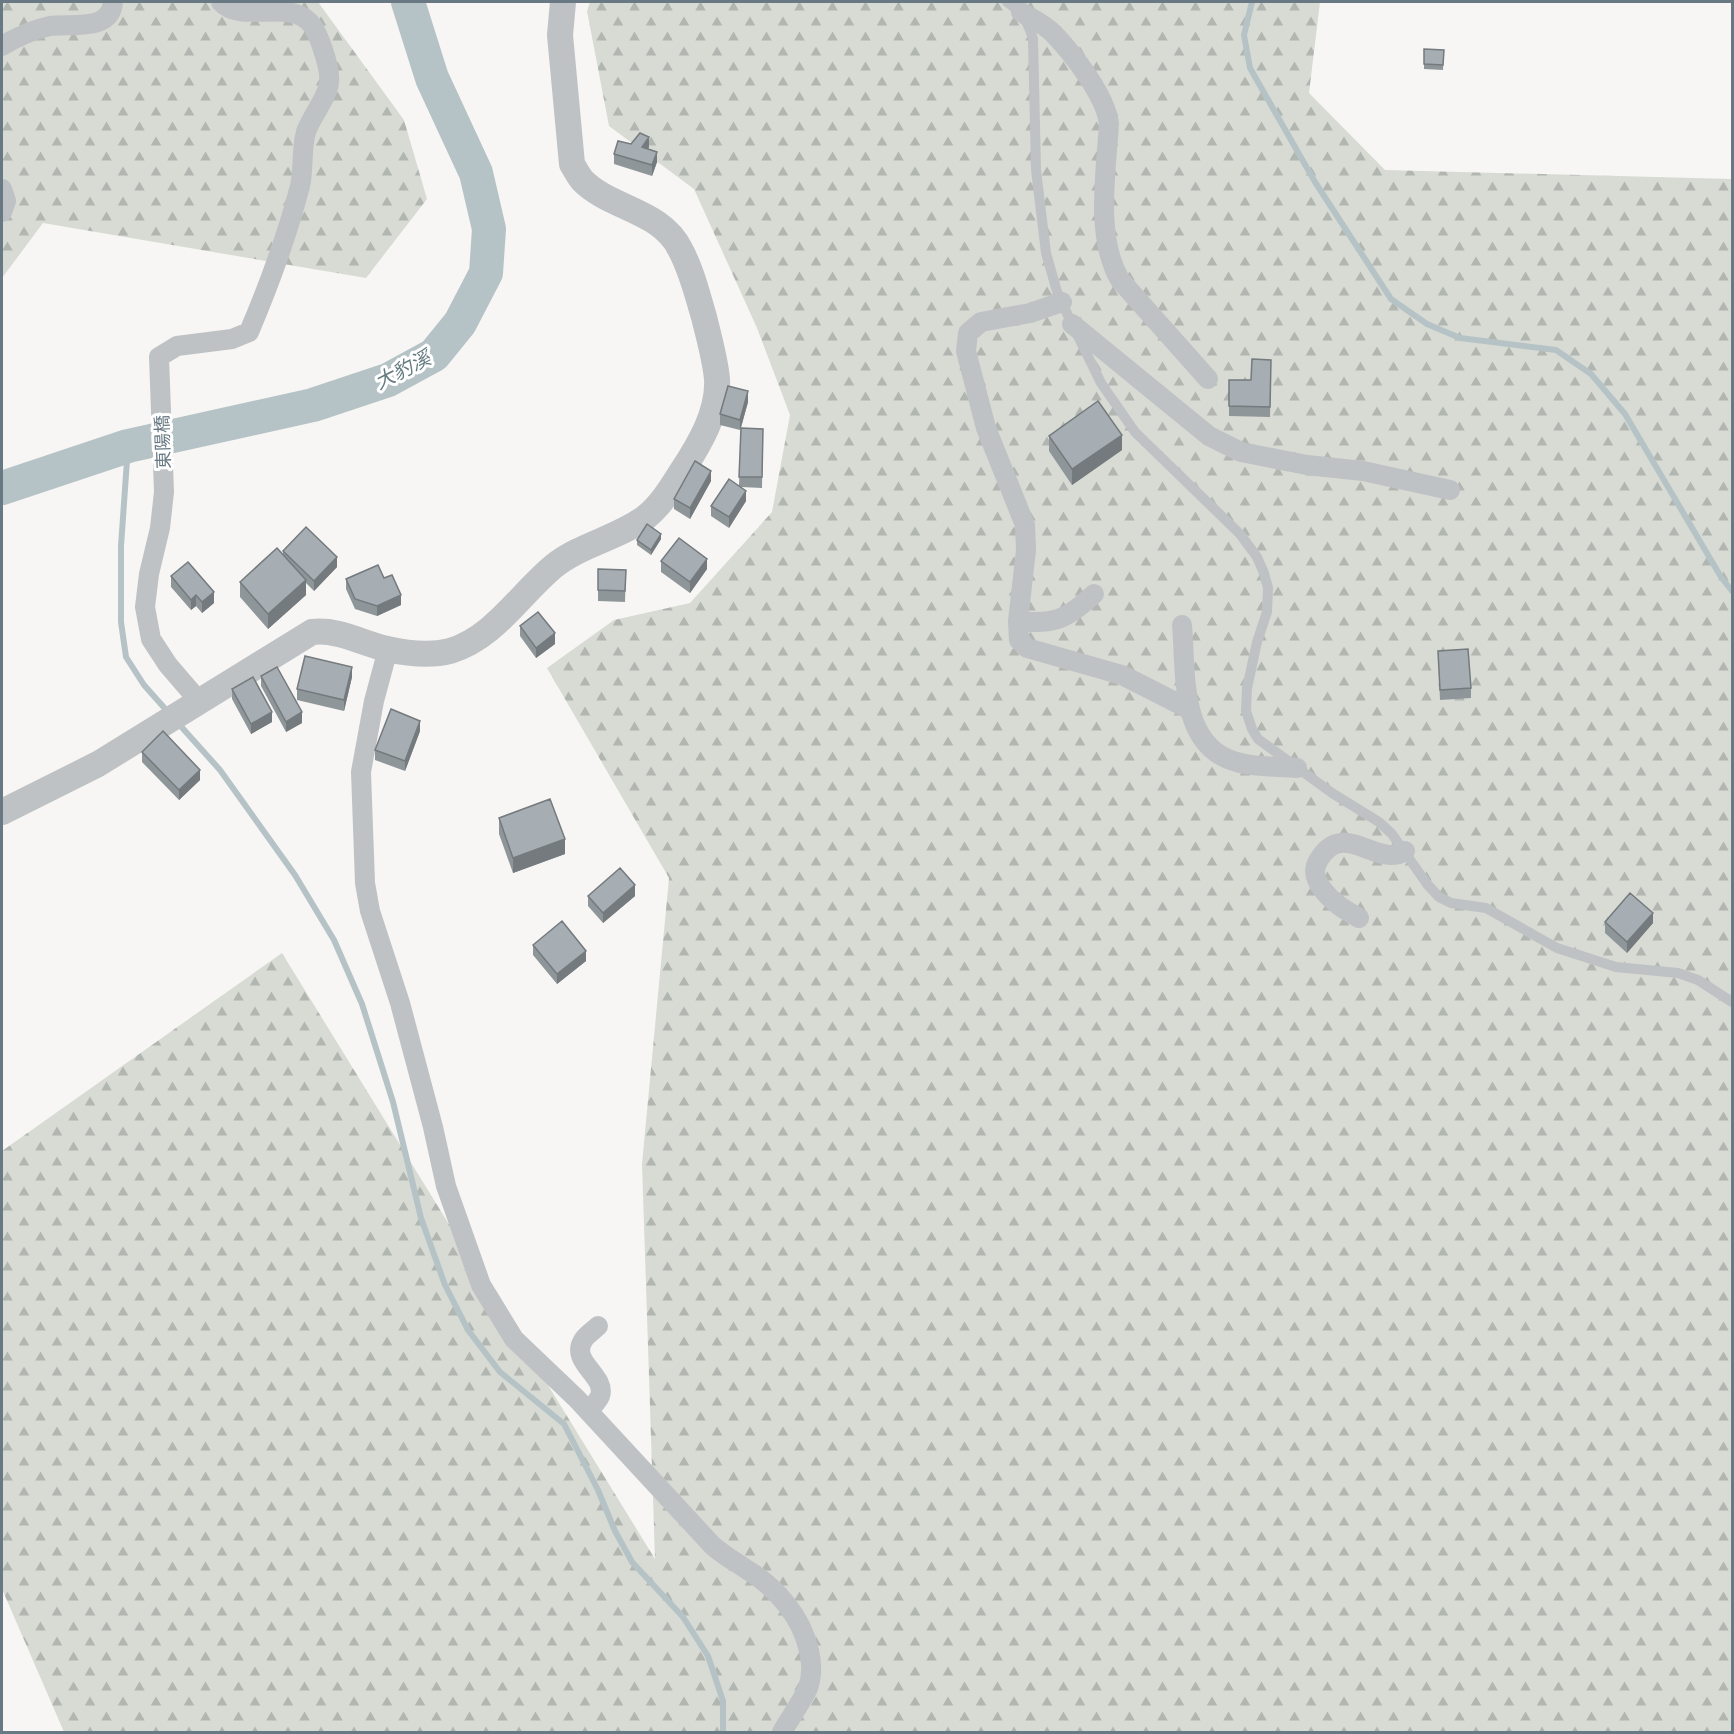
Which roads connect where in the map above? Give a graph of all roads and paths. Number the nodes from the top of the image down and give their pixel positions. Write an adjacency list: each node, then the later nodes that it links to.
1 (114, 2): 5 (street)
2 (221, 2): 16 (street, 東陽橋)
3 (563, 2): 15 (street)
4 (1014, 7): 8 (lane); 10 (street)
5 (2, 46)
6 (2, 189): 7 (street)
7 (2, 212)
8 (1062, 302): 9 (lane); 13 (street)
9 (1072, 324): 11 (street); 18 (lane)
10 (1208, 379)
11 (1450, 490)
12 (1094, 594): 13 (street)
13 (1018, 621): 17 (street)
14 (1182, 625): 17 (street)
15 (388, 649): 16 (street); 24 (street)
16 (192, 706): 19 (street)
17 (1189, 709): 18 (street)
18 (1297, 768): 20 (lane)
19 (2, 812)
20 (1404, 851): 21 (street); 22 (lane)
21 (1359, 918)
22 (1732, 1002)
23 (598, 1326): 24 (street)
24 (588, 1411): 25 (street)
25 (782, 1732)

